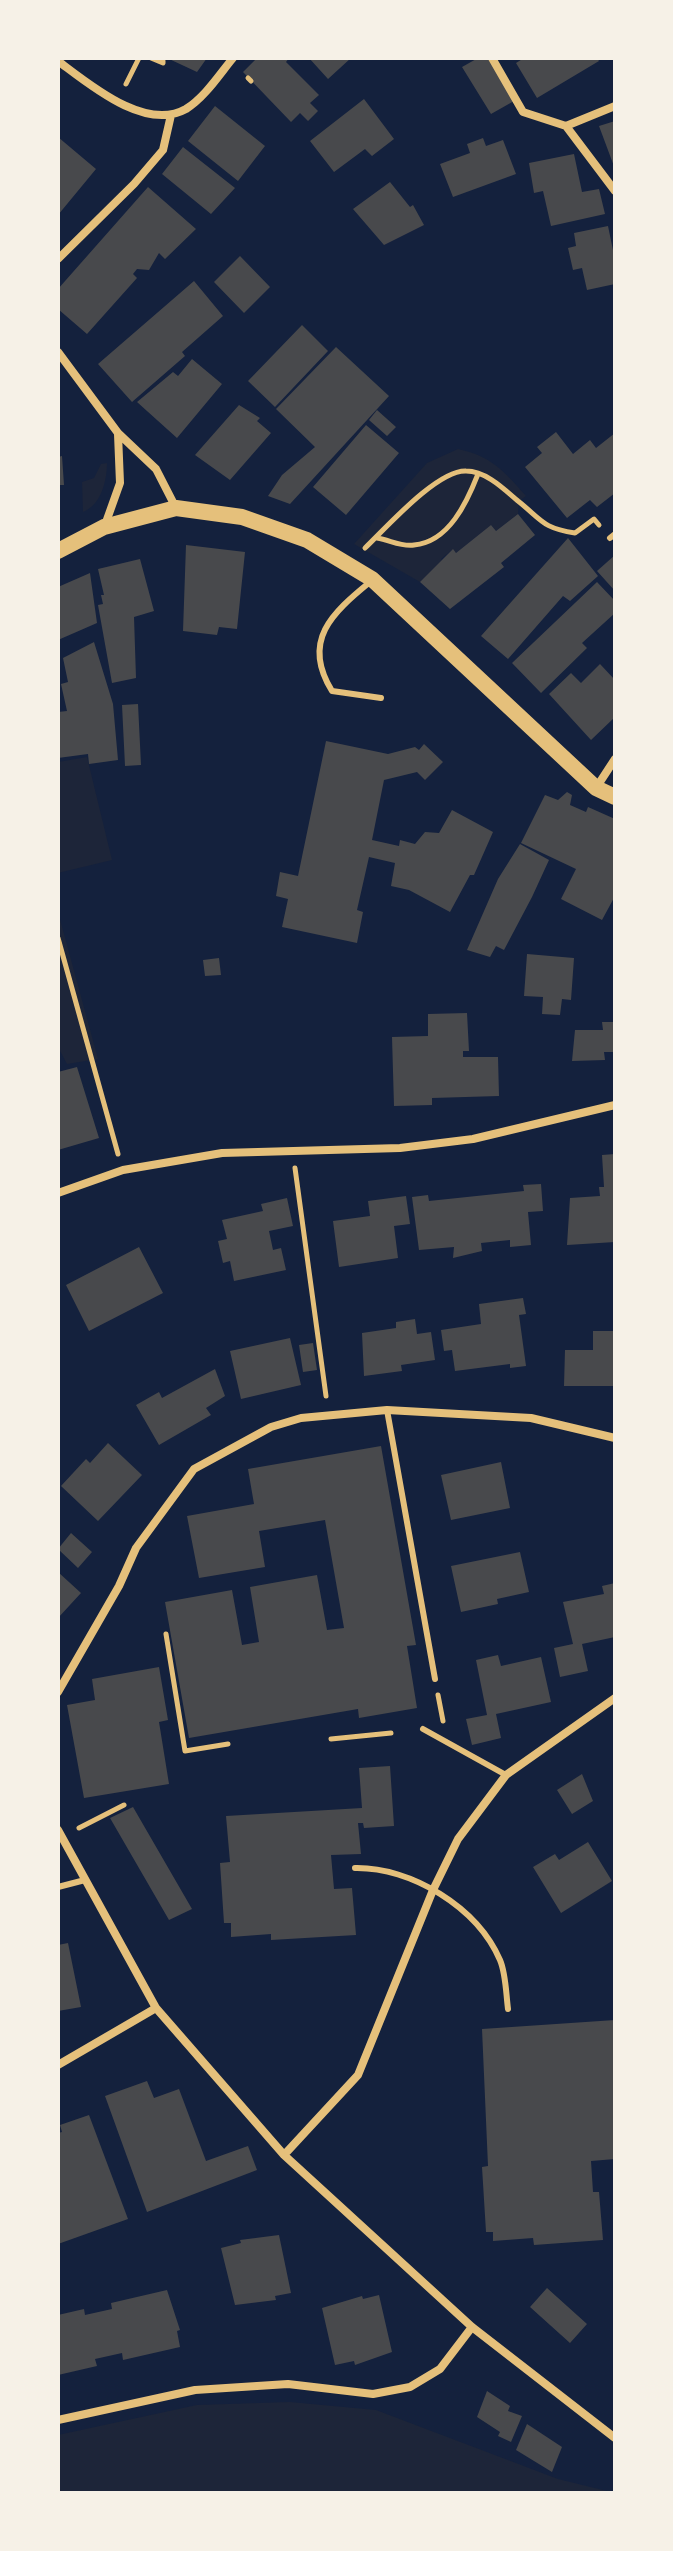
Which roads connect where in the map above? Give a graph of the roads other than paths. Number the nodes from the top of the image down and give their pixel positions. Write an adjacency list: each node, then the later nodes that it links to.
1 (233, 58): 5 (street)
2 (492, 58): 6 (street)
3 (58, 61): 5 (street)
4 (615, 106): 6 (street)
5 (171, 115): 8 (street)
6 (566, 126): 7 (street)
7 (615, 191)
8 (58, 259)
9 (58, 352): 10 (street)
10 (118, 433): 11 (street); 12 (street)
11 (176, 508): 12 (main road); 14 (main road)
12 (104, 527): 13 (main road)
13 (58, 551)
14 (372, 579): 15 (lane); 17 (main road)
15 (381, 698)
16 (615, 759): 17 (street)
17 (596, 788): 18 (main road)
18 (615, 797)
19 (615, 1105): 20 (street)
20 (58, 1193)
21 (387, 1410): 22 (street); 23 (lane); 24 (street)
22 (615, 1438)
23 (435, 1679)
24 (58, 1692)
25 (615, 1698): 27 (street)
26 (423, 1729): 27 (lane)
27 (506, 1775): 32 (street)
28 (60, 1833): 30 (street)
29 (355, 1868): 32 (lane)
30 (85, 1880): 31 (lane); 33 (street)
31 (58, 1887)
32 (433, 1890): 34 (lane); 36 (street)
33 (156, 2008): 35 (street); 36 (street)
34 (508, 2009)
35 (58, 2065)
36 (284, 2155): 37 (street)
37 (472, 2327): 38 (street); 39 (street)
38 (58, 2420)
39 (615, 2438)

